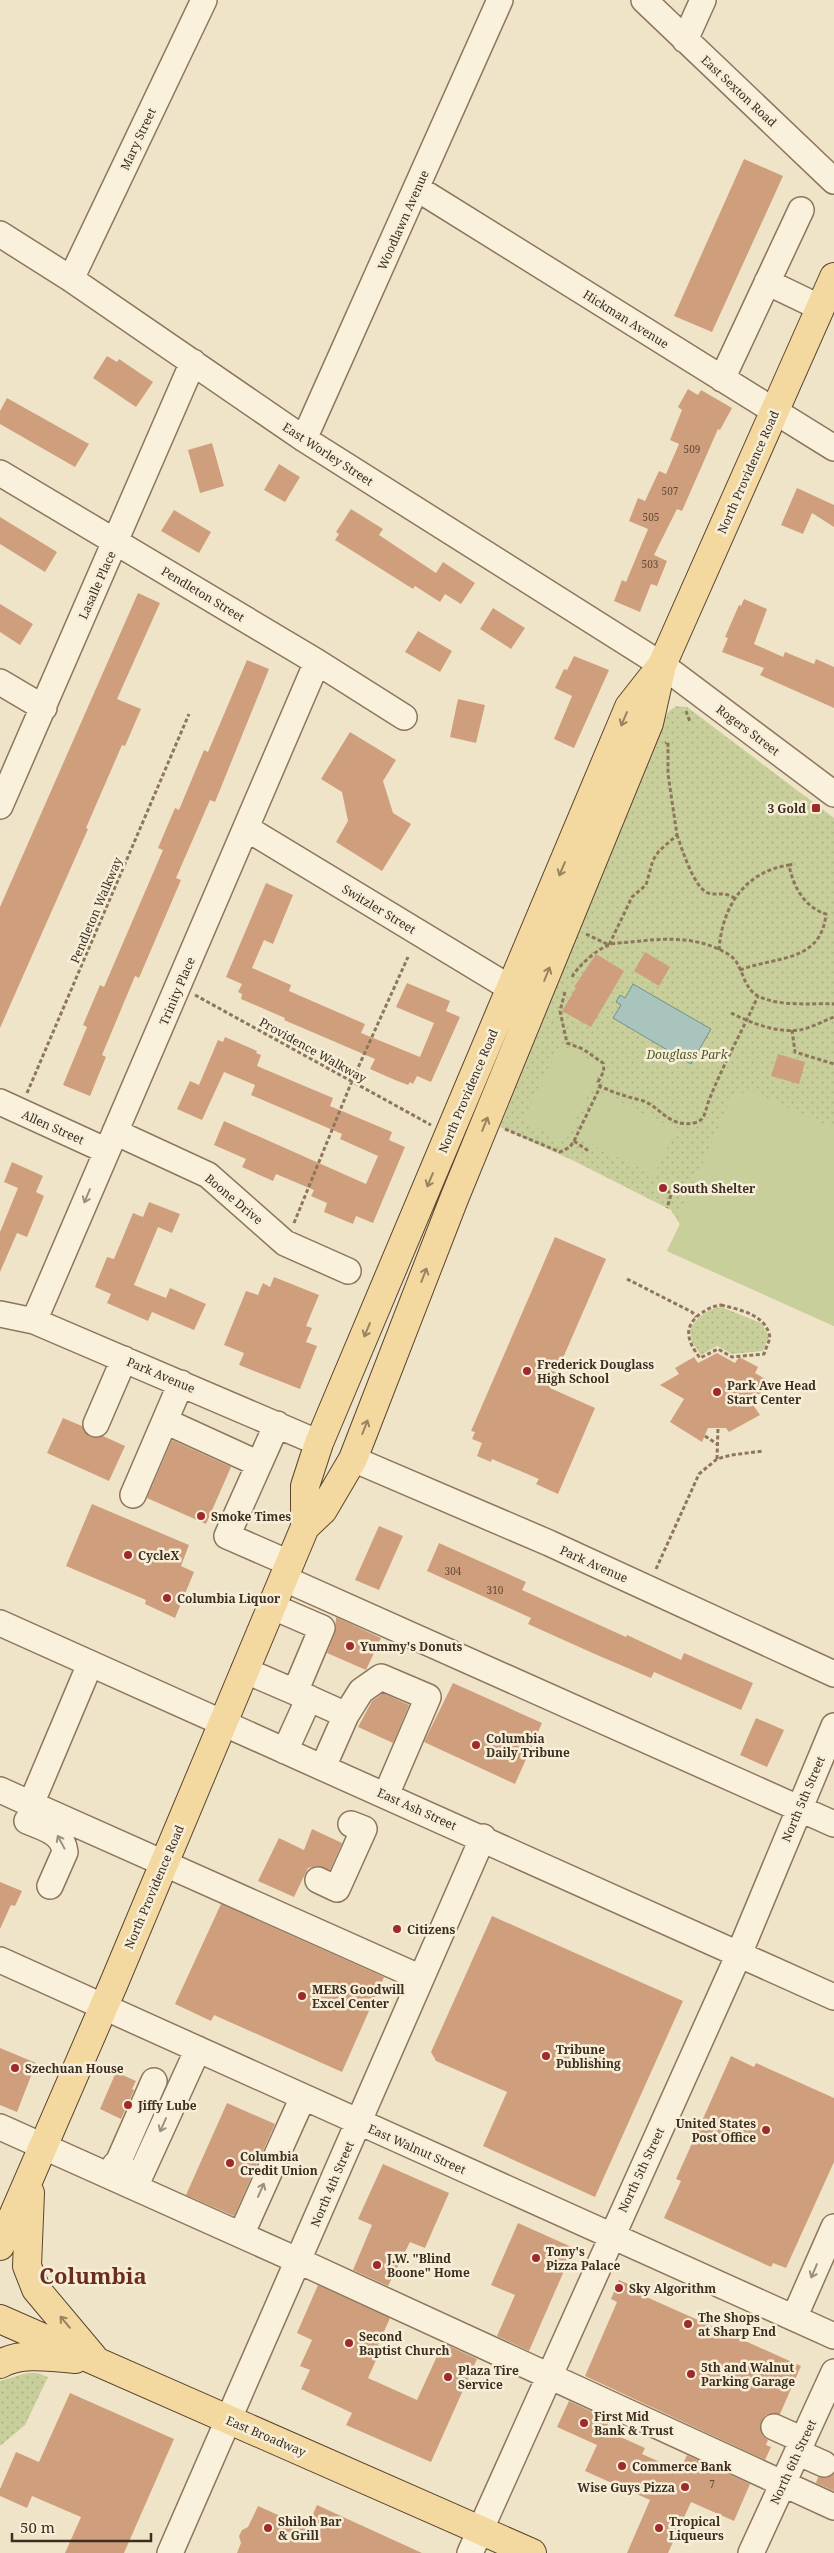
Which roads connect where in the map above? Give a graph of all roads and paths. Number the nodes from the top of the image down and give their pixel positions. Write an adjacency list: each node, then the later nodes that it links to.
1 (204, 0): 11 (street, Mary Street)
2 (500, 0): 7 (street, Woodlawn Avenue)
3 (644, 0): 5 (street, East Sexton Road)
4 (703, 0): 5 (street)
5 (685, 40): 6 (street, East Sexton Road)
6 (834, 181)
7 (418, 189): 15 (street, Hickman Avenue); 17 (street, Woodlawn Avenue)
8 (801, 210): 12 (street)
9 (0, 234): 11 (street, East Worley Street)
10 (834, 278): 13 (main road, North Providence Road)
11 (72, 279): 14 (street, East Worley Street)
12 (767, 282): 13 (street); 15 (street)
13 (821, 308): 16 (main road, North Providence Road)
14 (193, 362): 17 (street, East Worley Street); 20 (street, Lasalle Place)
15 (722, 379): 16 (street, Hickman Avenue)
16 (775, 412): 18 (street, Hickman Avenue); 22 (main road, North Providence Road)
17 (304, 440): 22 (street, East Worley Street)
18 (834, 448)
19 (0, 473): 20 (street, Pendleton Street)
20 (116, 543): 21 (street, Pendleton Street); 25 (street, Lasalle Place)
21 (317, 662): 27 (street, Pendleton Street); 32 (street, Trinity Place)
22 (662, 665): 30 (street, Rogers Street); 43 (main road, North Providence Road, one-way to 43); 80 (main road, North Providence Road, one-way to 22)
23 (0, 682): 25 (street)
24 (680, 706): 28 (path)
25 (44, 708): 31 (street, Lasalle Place)
26 (189, 714): 53 (path, Pendleton Walkway)
27 (404, 718)
28 (690, 722)
29 (658, 748): 33 (path)
30 (834, 794)
31 (0, 806)
32 (246, 828): 42 (street, Trinity Place); 43 (street, Switzler Street)
33 (677, 835): 36 (path); 38 (path)
34 (795, 864): 35 (path)
35 (789, 865): 36 (path); 41 (path)
36 (734, 898): 39 (path)
37 (579, 931): 38 (path)
38 (609, 945): 39 (path); 52 (path)
39 (719, 950): 41 (path)
40 (408, 957): 51 (path)
41 (740, 970): 44 (path)
42 (179, 987): 51 (path, Providence Walkway); 57 (street, Trinity Place)
43 (512, 989): 69 (main road, North Providence Road, one-way to 69)
44 (758, 996): 45 (path); 48 (path)
45 (834, 1004)
46 (731, 1012): 48 (path)
47 (834, 1017): 49 (path)
48 (747, 1021): 49 (path); 52 (path)
49 (792, 1030): 50 (path)
50 (834, 1064)
51 (352, 1082): 55 (path, Providence Walkway); 61 (path)
52 (600, 1086): 56 (path)
53 (10, 1107): 57 (street, Allen Street)
54 (500, 1127): 56 (path)
55 (439, 1129)
56 (574, 1141): 58 (path)
57 (111, 1142): 61 (street, Boone Drive); 66 (street, Trinity Place, one-way to 66)
58 (590, 1152)
59 (667, 1190): 60 (path)
60 (667, 1208)
61 (285, 1244): 62 (street, Boone Drive)
62 (348, 1271)
63 (628, 1279): 65 (path)
64 (0, 1314): 66 (street, Park Avenue)
65 (696, 1316): 68 (path); 68 (path)
66 (34, 1320): 70 (street, Park Avenue)
67 (685, 1323): 68 (path)
68 (690, 1325)
69 (356, 1356): 77 (main road, North Providence Road); 80 (main road)
70 (124, 1359): 71 (street, Park Avenue); 73 (street)
71 (181, 1383): 72 (street); 74 (street, Park Avenue)
72 (165, 1421): 82 (street); 83 (street)
73 (96, 1424)
74 (277, 1424): 77 (street, Park Avenue); 82 (street)
75 (718, 1428): 78 (path)
76 (704, 1436): 78 (path)
77 (320, 1442): 84 (main road, North Providence Road)
78 (717, 1444): 81 (path)
79 (764, 1451): 81 (path)
80 (352, 1459): 84 (main road, North Providence Road); 86 (street, Park Avenue)
81 (717, 1459): 86 (path)
82 (259, 1464): 85 (street)
83 (133, 1494)
84 (314, 1519): 85 (main road, North Providence Road)
85 (286, 1571): 87 (main road, North Providence Road); 100 (street)
86 (647, 1588): 91 (street, Park Avenue)
87 (271, 1606): 90 (main road, North Providence Road); 92 (street)
88 (0, 1623): 89 (street, East Ash Street)
89 (90, 1664): 94 (street, East Ash Street); 101 (street)
90 (244, 1670): 92 (street); 94 (main road, North Providence Road)
91 (834, 1674)
92 (302, 1695): 93 (street); 96 (street)
93 (346, 1715): 97 (street); 99 (street)
94 (222, 1723): 96 (street, East Ash Street); 105 (main road, North Providence Road)
95 (834, 1726): 100 (street, North 5th Street)
96 (285, 1751): 97 (street, East Ash Street)
97 (323, 1767): 99 (street, East Ash Street)
98 (0, 1790): 101 (street)
99 (386, 1795): 104 (street, East Ash Street)
100 (799, 1808): 103 (street); 108 (street, North 5th Street)
101 (24, 1810): 105 (street); 107 (street, one-way to 101)
102 (351, 1824): 106 (street)
103 (834, 1824)
104 (483, 1837): 108 (street, East Ash Street); 110 (street, North 4th Street)
105 (164, 1864): 110 (street); 112 (main road, North Providence Road)
106 (318, 1880)
107 (50, 1886)
108 (739, 1954): 111 (street, East Ash Street); 123 (street, North 5th Street)
109 (0, 1960): 112 (street, East Walnut Street)
110 (421, 1978): 116 (street, North 4th Street)
111 (834, 1997)
112 (104, 2006): 113 (street, East Walnut Street); 118 (main road, North Providence Road)
113 (198, 2049): 115 (street, East Walnut Street); 119 (street, one-way to 119)
114 (154, 2081): 119 (street)
115 (303, 2097): 116 (street, East Walnut Street); 122 (street, one-way to 115)
116 (358, 2123): 123 (street, East Walnut Street); 125 (street, North 4th Street)
117 (0, 2127): 118 (street)
118 (46, 2140): 119 (street); 120 (main road, North Providence Road); 122 (street)
119 (117, 2165)
120 (32, 2172): 124 (main road, North Providence Road); 129 (main road, one-way to 120)
121 (834, 2227): 126 (street, one-way to 126)
122 (241, 2235): 125 (street)
123 (611, 2236): 126 (street, East Walnut Street); 132 (street, North 5th Street)
124 (0, 2246)
125 (299, 2261): 132 (street); 133 (street, North 4th Street)
126 (794, 2318): 128 (street, East Walnut Street)
127 (0, 2319): 129 (main road, East Broadway)
128 (834, 2336)
129 (95, 2361): 130 (main road); 133 (main road, East Broadway)
130 (0, 2364)
131 (834, 2372): 135 (street, North 6th Street)
132 (549, 2376): 137 (street); 139 (street, North 5th Street)
133 (229, 2420): 139 (main road, East Broadway); 140 (street, North 4th Street)
134 (774, 2427): 135 (street)
135 (800, 2446): 136 (street); 137 (street, North 6th Street)
136 (824, 2464)
137 (783, 2483): 138 (street); 142 (street, North 6th Street)
138 (834, 2507)
139 (475, 2541): 141 (main road, East Broadway)
140 (170, 2553)
141 (532, 2553)
142 (751, 2553)

